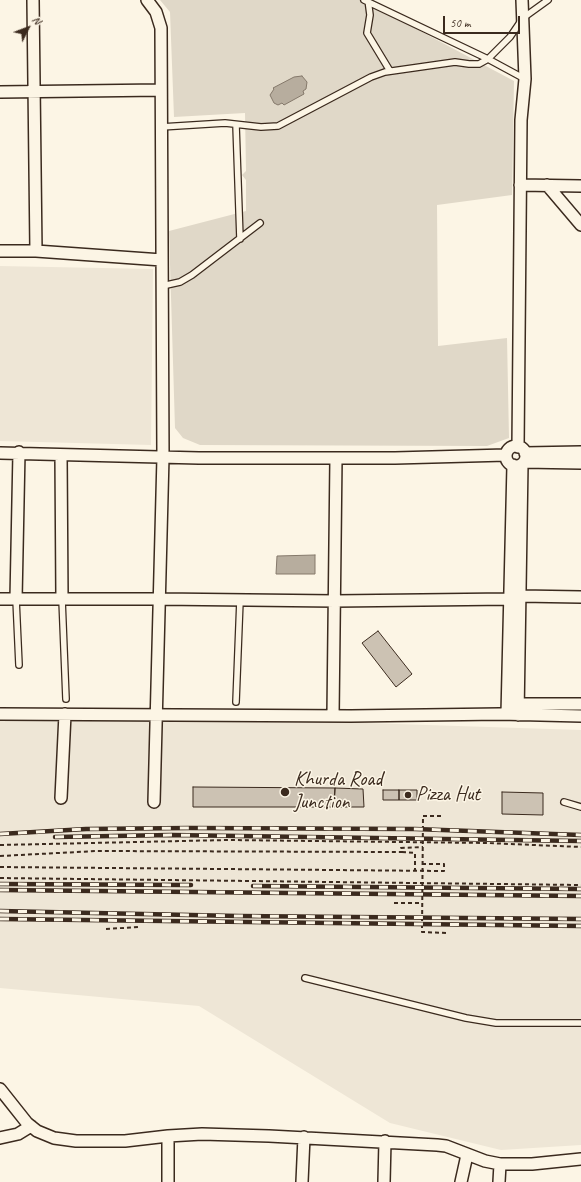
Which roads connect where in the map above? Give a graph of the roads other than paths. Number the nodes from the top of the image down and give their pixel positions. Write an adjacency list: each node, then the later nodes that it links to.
1 (33, 0): 12 (street)
2 (147, 0): 10 (street)
3 (522, 0): 6 (street)
4 (548, 0): 6 (lane)
5 (367, 1): 7 (lane); 8 (lane)
6 (523, 18): 7 (lane); 9 (street)
7 (488, 59): 8 (lane); 9 (lane)
8 (390, 71): 13 (lane)
9 (525, 79): 15 (street)
10 (161, 90): 12 (street); 14 (street)
11 (0, 92): 12 (street)
12 (35, 92): 22 (street)
13 (236, 125): 14 (lane); 20 (lane)
14 (161, 127): 23 (street)
15 (520, 185): 16 (street); 31 (street)
16 (547, 185): 17 (street); 19 (street)
17 (581, 186)
18 (260, 223): 20 (lane)
19 (581, 225)
20 (240, 239): 24 (lane)
21 (0, 251): 22 (street)
22 (36, 251): 23 (street)
23 (162, 260): 24 (street)
24 (162, 286): 29 (street)
25 (19, 452): 27 (street); 28 (street); 35 (street)
26 (581, 452): 31 (street)
27 (0, 453)
28 (61, 454): 29 (street); 36 (street)
29 (163, 457): 30 (street); 37 (street)
30 (336, 458): 31 (street); 40 (street)
31 (521, 458): 32 (street); 34 (street)
32 (581, 462)
33 (581, 597): 34 (street)
34 (515, 598): 40 (street); 45 (street)
35 (16, 599): 36 (street); 38 (street); 41 (lane)
36 (62, 599): 37 (street); 42 (lane)
37 (160, 599): 39 (street); 48 (street)
38 (0, 600)
39 (240, 600): 40 (street); 43 (lane)
40 (335, 602): 49 (street)
41 (19, 665)
42 (66, 698)
43 (236, 702)
44 (581, 704): 45 (street)
45 (513, 709): 49 (street); 50 (street)
46 (0, 714): 47 (street)
47 (65, 714): 48 (street); 51 (street)
48 (156, 714): 49 (street); 52 (street)
49 (333, 715)
50 (581, 716)
51 (61, 798)
52 (154, 802)
53 (564, 802): 54 (lane)
54 (581, 807)
55 (305, 978): 56 (lane)
56 (581, 1023)
57 (0, 1089): 58 (street)
58 (30, 1126): 59 (street); 61 (street)
59 (168, 1136): 60 (street); 66 (street)
60 (304, 1137): 62 (street); 67 (street)
61 (0, 1138)
62 (385, 1141): 63 (street); 68 (street)
63 (466, 1155): 65 (street); 69 (street)
64 (581, 1159): 65 (street)
65 (500, 1164): 70 (street)
66 (168, 1182)
67 (302, 1182)
68 (384, 1182)
69 (461, 1182)
70 (500, 1182)

